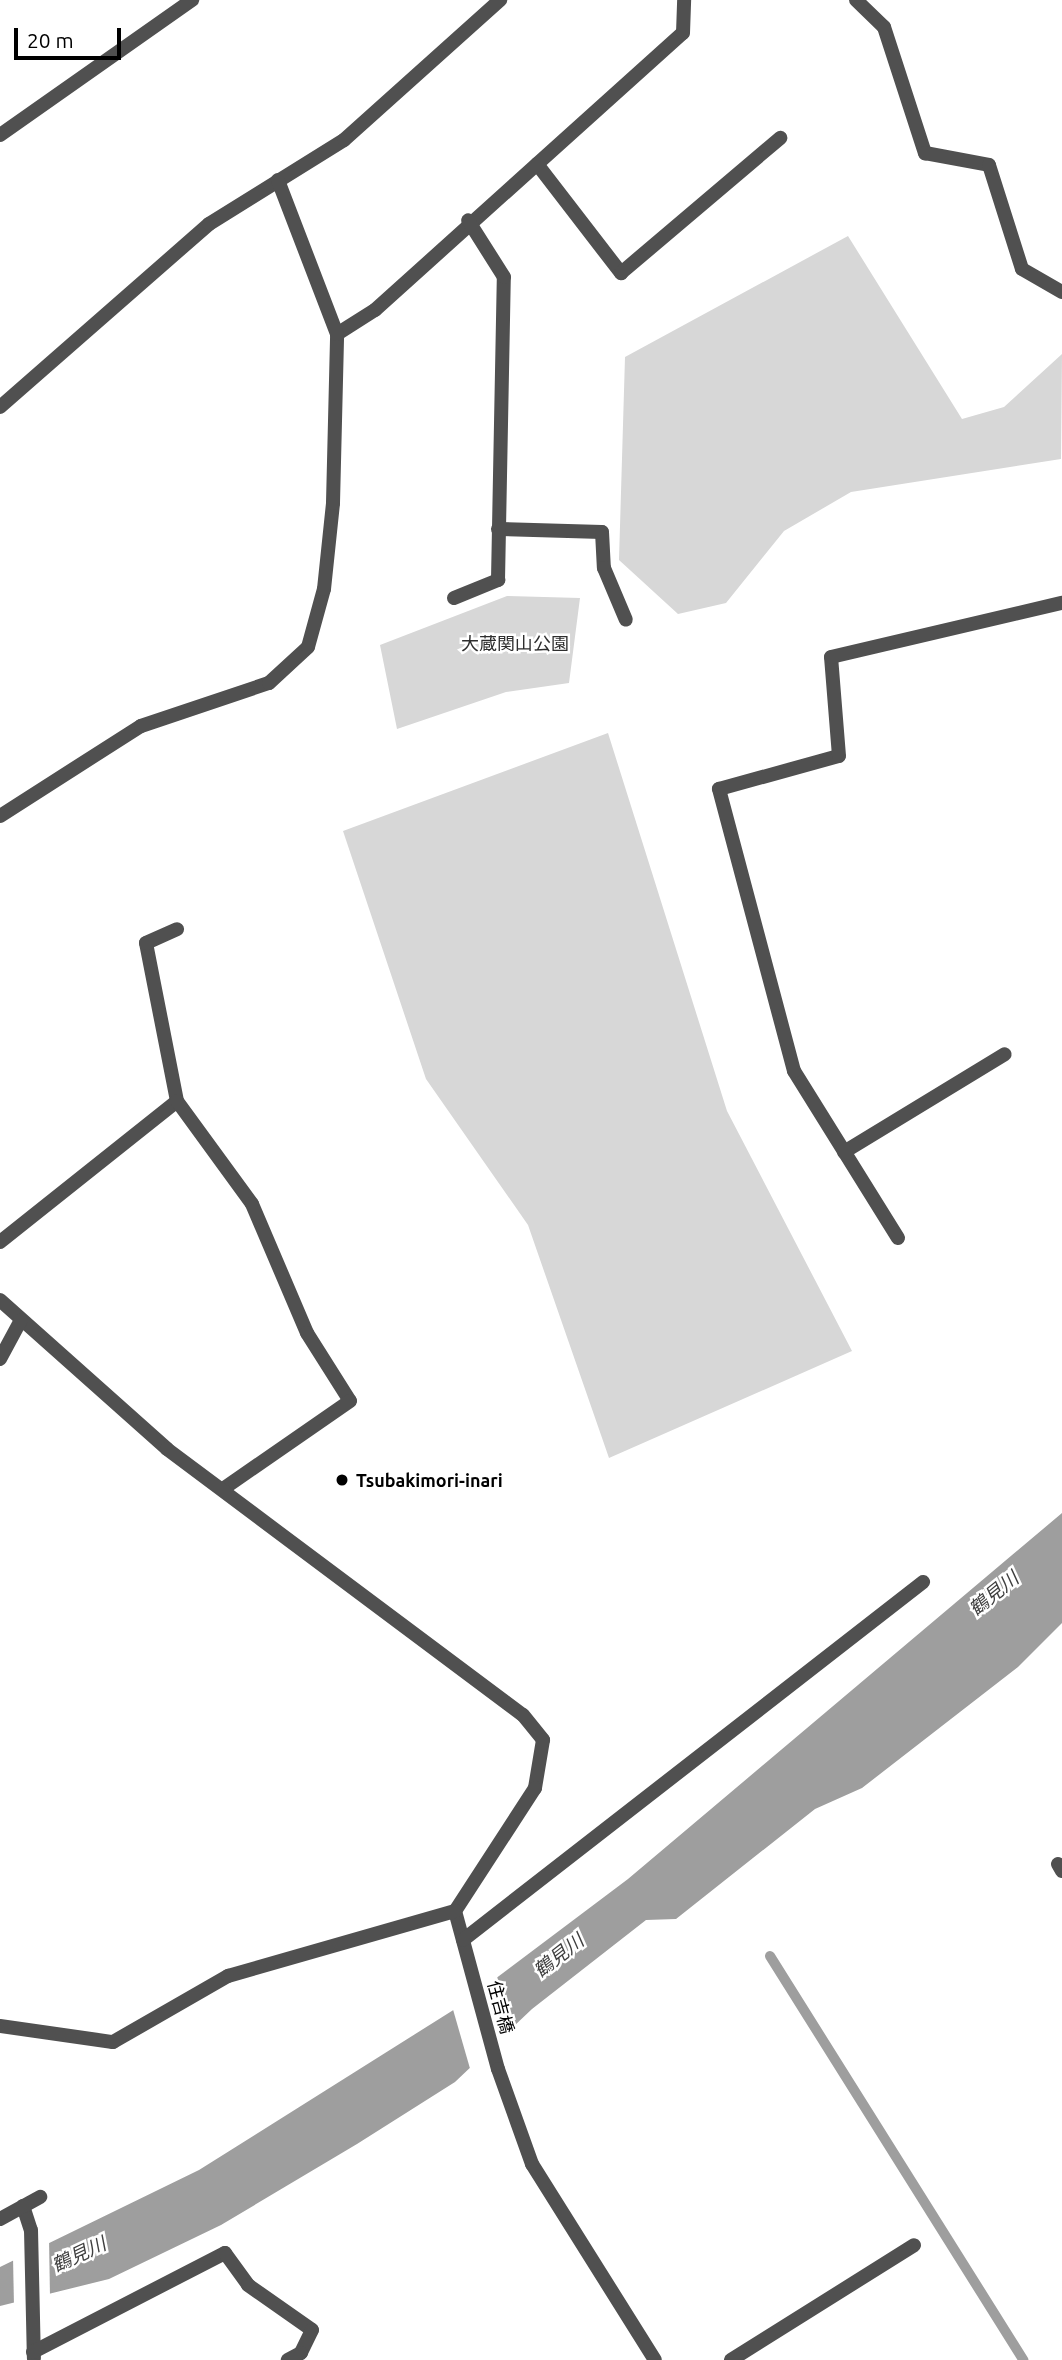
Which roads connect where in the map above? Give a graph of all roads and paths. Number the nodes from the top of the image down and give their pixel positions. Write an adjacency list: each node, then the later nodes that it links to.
1 (192, 0): 5 (street)
2 (500, 0): 8 (street)
3 (684, 0): 7 (street)
4 (856, 0): 10 (street)
5 (0, 135)
6 (780, 138): 7 (street)
7 (537, 164): 9 (street)
8 (278, 180): 11 (street); 12 (street)
9 (468, 220): 11 (street); 13 (street)
10 (1062, 292)
11 (337, 334): 17 (street)
12 (0, 407)
13 (498, 528): 14 (street); 16 (street)
14 (454, 598)
15 (1062, 603): 21 (street)
16 (626, 620)
17 (0, 816)
18 (177, 929): 20 (street)
19 (1005, 1054): 21 (street)
20 (177, 1101): 23 (street); 27 (street)
21 (844, 1152): 22 (street)
22 (898, 1238)
23 (0, 1242)
24 (0, 1300): 25 (street)
25 (21, 1320): 26 (street); 27 (street)
26 (0, 1359)
27 (223, 1489): 29 (street)
28 (923, 1582): 30 (street)
29 (455, 1911): 30 (street, 住吉橋); 31 (street)
30 (465, 1947): 38 (street, 住吉橋)
31 (0, 2026)
32 (40, 2197): 33 (street)
33 (25, 2213): 34 (street); 36 (street)
34 (0, 2219)
35 (914, 2245): 39 (street)
36 (34, 2350): 37 (street)
37 (288, 2360)
38 (655, 2360)
39 (731, 2360)

